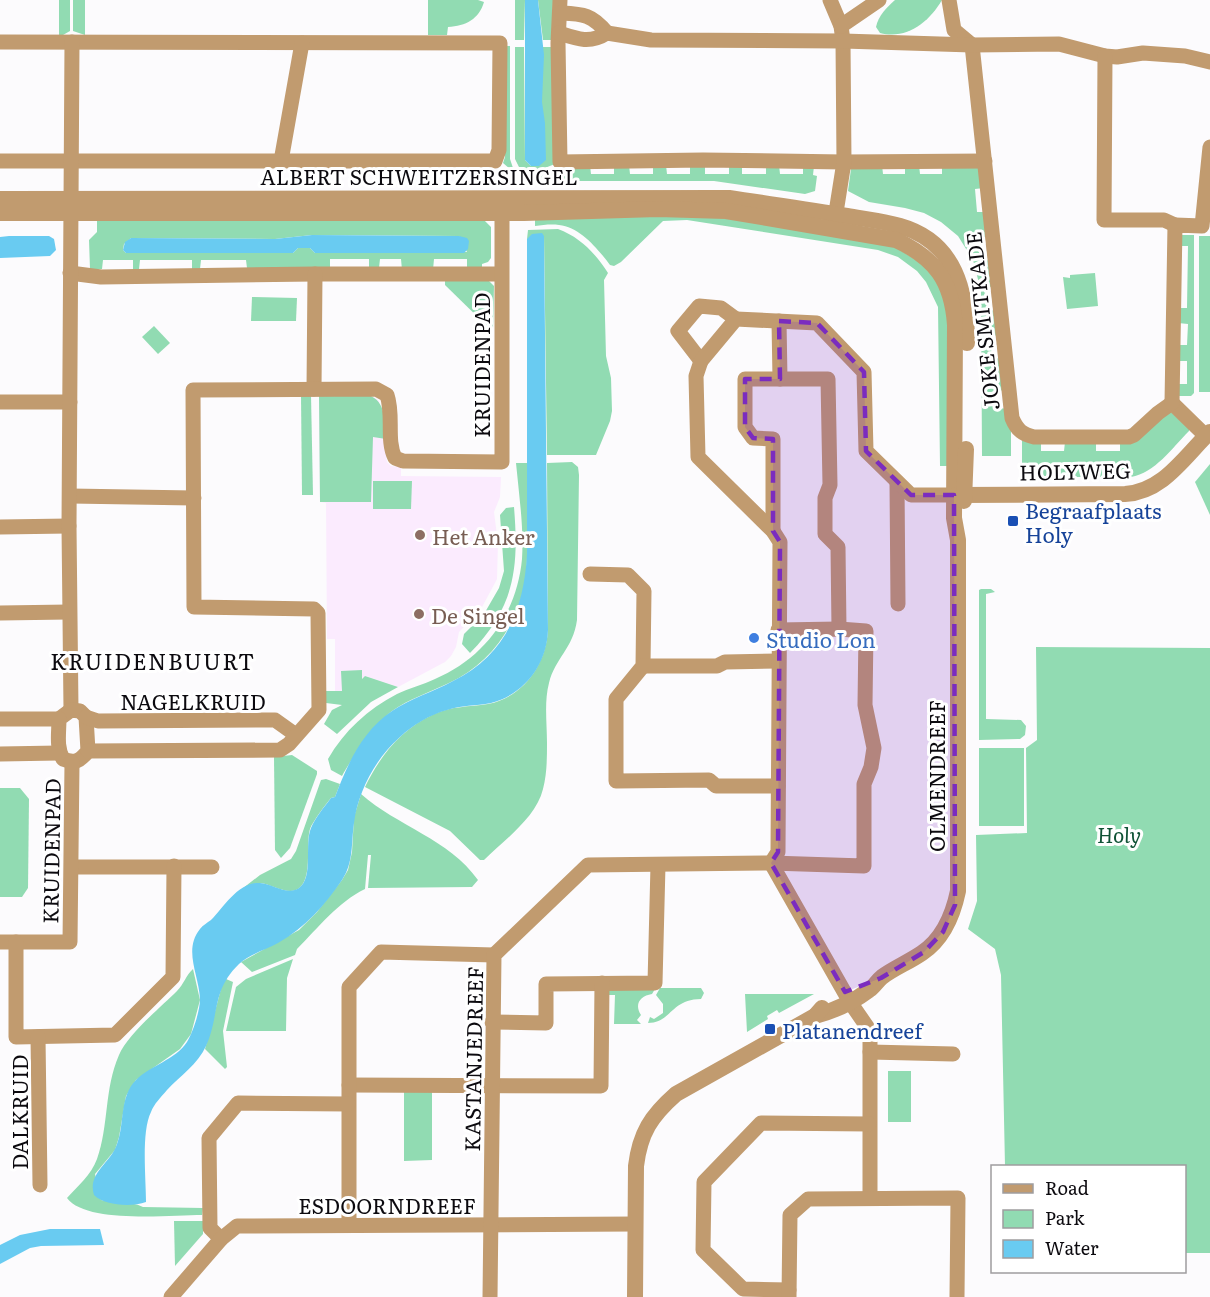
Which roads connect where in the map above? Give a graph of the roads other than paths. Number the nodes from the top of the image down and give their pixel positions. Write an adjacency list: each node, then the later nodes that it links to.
1 (830, 0): 7 (street)
2 (879, 0): 7 (street)
3 (949, 0): 11 (street)
4 (560, 6): 5 (street); 6 (street)
5 (560, 33): 6 (street); 19 (street)
6 (607, 33): 7 (street)
7 (842, 33): 11 (street); 19 (street)
8 (0, 42): 9 (street)
9 (72, 42): 10 (street); 16 (street)
10 (302, 43): 17 (street); 17 (street)
11 (972, 45): 12 (street); 18 (street, JOKE SMITKADE)
12 (1104, 56): 13 (street); 25 (street)
13 (1210, 62)
14 (1210, 147): 26 (street)
15 (0, 161): 16 (street)
16 (72, 161): 17 (street); 21 (street)
17 (281, 161)
18 (984, 161): 19 (street); 37 (street, JOKE SMITKADE)
19 (844, 162): 24 (street)
20 (0, 199): 21 (street, ALBERT SCHWEITZERSINGEL)
21 (72, 205): 22 (street, ALBERT SCHWEITZERSINGEL); 23 (street, ALBERT SCHWEITZERSINGEL); 27 (street)
22 (501, 205): 24 (street, ALBERT SCHWEITZERSINGEL); 29 (street, KRUIDENPAD)
23 (0, 213)
24 (835, 221): 40 (street, OLMENDREEF)
25 (1175, 225): 26 (street); 37 (street)
26 (1206, 226)
27 (70, 273): 28 (street, KRUIDENPAD); 36 (street)
28 (315, 274): 29 (street, KRUIDENPAD); 34 (street)
29 (501, 274): 34 (street, KRUIDENPAD)
30 (736, 319): 31 (street); 32 (street); 32 (street)
31 (779, 321): 33 (street); 39 (street)
32 (701, 361): 45 (street)
33 (780, 379): 45 (street); 50 (street)
34 (314, 389): 42 (street, KRUIDENPAD)
35 (0, 402): 36 (street)
36 (70, 402): 41 (street)
37 (1172, 403): 38 (street)
38 (1208, 434): 40 (street, HOLYWEG)
39 (897, 482): 40 (street); 47 (street)
40 (959, 495): 72 (street, OLMENDREEF)
41 (70, 496): 42 (street); 43 (street)
42 (194, 498): 57 (street, KRUIDENPAD)
43 (69, 526): 44 (street); 48 (street)
44 (0, 527)
45 (773, 531): 51 (street)
46 (590, 574): 53 (street)
47 (898, 604)
48 (69, 612): 49 (street); 54 (street)
49 (0, 613)
50 (839, 629): 51 (street); 63 (street)
51 (778, 630): 52 (street)
52 (778, 661): 53 (street); 62 (street)
53 (643, 666): 62 (street)
54 (65, 715): 55 (street, NAGELKRUID); 56 (street); 59 (street)
55 (86, 717): 57 (street, NAGELKRUID); 58 (street)
56 (0, 719)
57 (293, 739): 58 (street)
58 (88, 751): 61 (street)
59 (59, 753): 60 (street); 61 (street)
60 (0, 754)
61 (72, 763): 66 (street, KRUIDENPAD)
62 (778, 786): 63 (street)
63 (771, 863): 64 (street, KASTANJEDREEF); 72 (street)
64 (658, 865): 70 (street, KASTANJEDREEF); 71 (street)
65 (174, 866): 66 (street); 67 (street); 74 (street, DALKRUID)
66 (72, 867): 69 (street, KRUIDENPAD)
67 (212, 867)
68 (0, 942): 69 (street, KRUIDENPAD)
69 (16, 942): 74 (street, DALKRUID)
70 (494, 955): 73 (street, KASTANJEDREEF); 77 (street)
71 (602, 983): 73 (street); 78 (street)
72 (848, 997): 75 (street); 83 (street, OLMENDREEF)
73 (492, 1022): 78 (street, KASTANJEDREEF)
74 (39, 1037): 81 (street, DALKRUID)
75 (870, 1052): 76 (street); 80 (street)
76 (953, 1054)
77 (349, 1085): 78 (street); 79 (street)
78 (491, 1087): 85 (street, KASTANJEDREEF)
79 (348, 1104): 84 (street); 86 (street)
80 (869, 1124): 82 (street); 87 (street)
81 (39, 1185)
82 (870, 1197): 87 (street); 91 (street)
83 (635, 1224): 85 (street, ESDOORNDREEF); 90 (street, OLMENDREEF)
84 (349, 1225): 85 (street, ESDOORNDREEF); 86 (street, ESDOORNDREEF)
85 (492, 1225): 89 (street, KASTANJEDREEF)
86 (221, 1239): 88 (street, ESDOORNDREEF)
87 (789, 1294)
88 (171, 1297)
89 (490, 1297)
90 (636, 1297)
91 (957, 1297)

